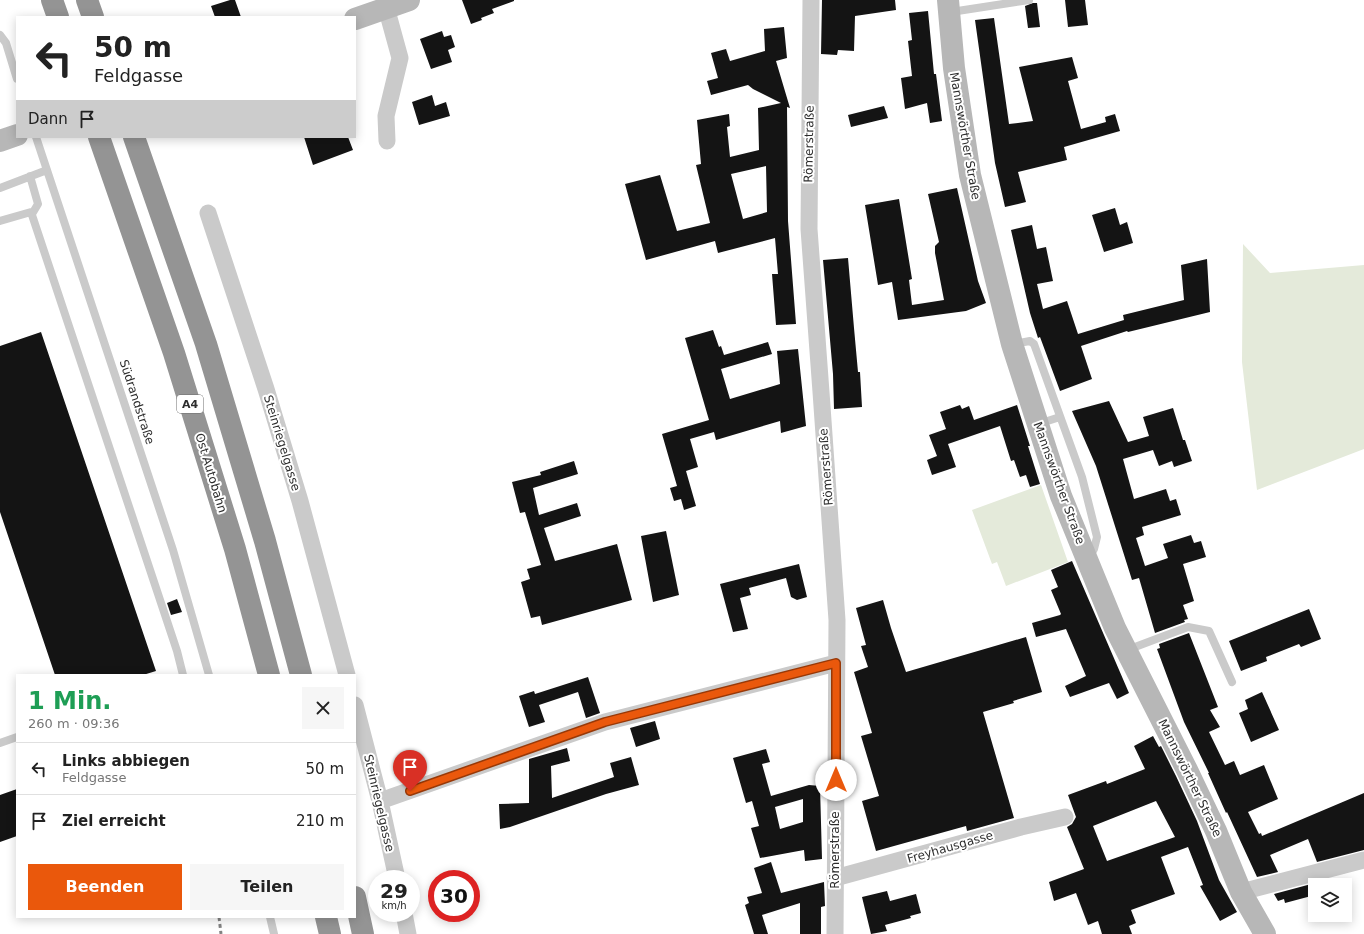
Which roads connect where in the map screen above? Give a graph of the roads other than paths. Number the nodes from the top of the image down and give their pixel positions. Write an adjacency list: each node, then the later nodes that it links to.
1 (52, 0): 8 (highway)
2 (87, 0): 9 (highway)
3 (409, 0): 7 (main road)
4 (811, 0): 30 (street, Römerstraße)
5 (1029, 0): 6 (lane)
6 (948, 6): 25 (main road, Mannswörther Straße)
7 (386, 7): 10 (main road); 18 (street)
8 (58, 16)
9 (92, 16)
10 (356, 19)
11 (0, 35): 12 (lane)
12 (16, 76)
13 (16, 135): 17 (main road)
14 (36, 138): 19 (lane, Südrandstraße)
15 (99, 138): 33 (highway, Ost Autobahn / A4)
16 (134, 138): 34 (highway, A4)
17 (0, 141)
18 (387, 141)
19 (47, 170): 20 (lane); 32 (lane, Südrandstraße)
20 (30, 176): 21 (lane); 23 (lane)
21 (0, 188)
22 (208, 213): 35 (street, Steinriegelgasse)
23 (32, 214): 24 (lane); 31 (lane)
24 (0, 221)
25 (1012, 344): 26 (lane); 27 (main road, Mannswörther Straße)
26 (1060, 417): 27 (lane); 28 (lane)
27 (1037, 424): 28 (main road, Mannswörther Straße)
28 (1087, 560): 29 (main road, Mannswörther Straße)
29 (1126, 650): 36 (lane); 45 (main road, Mannswörther Straße)
30 (836, 663): 40 (street); 44 (street, Römerstraße)
31 (183, 674)
32 (209, 674)
33 (268, 674)
34 (301, 674)
35 (347, 674)
36 (1232, 682)
37 (356, 709): 40 (street, Steinriegelgasse)
38 (16, 737): 39 (lane)
39 (0, 743)
40 (380, 801): 43 (street, Steinriegelgasse)
41 (1065, 817): 44 (street, Freyhausgasse)
42 (1364, 860): 45 (street)
43 (395, 870)
44 (835, 878): 54 (street, Römerstraße)
45 (1241, 892): 55 (main road, Mannswörther Straße)
46 (356, 902): 52 (highway)
47 (270, 918): 50 (lane)
48 (326, 918): 51 (highway)
49 (406, 922): 53 (street)
50 (274, 934)
51 (330, 934)
52 (363, 934)
53 (408, 934)
54 (835, 934)
55 (1265, 934)

